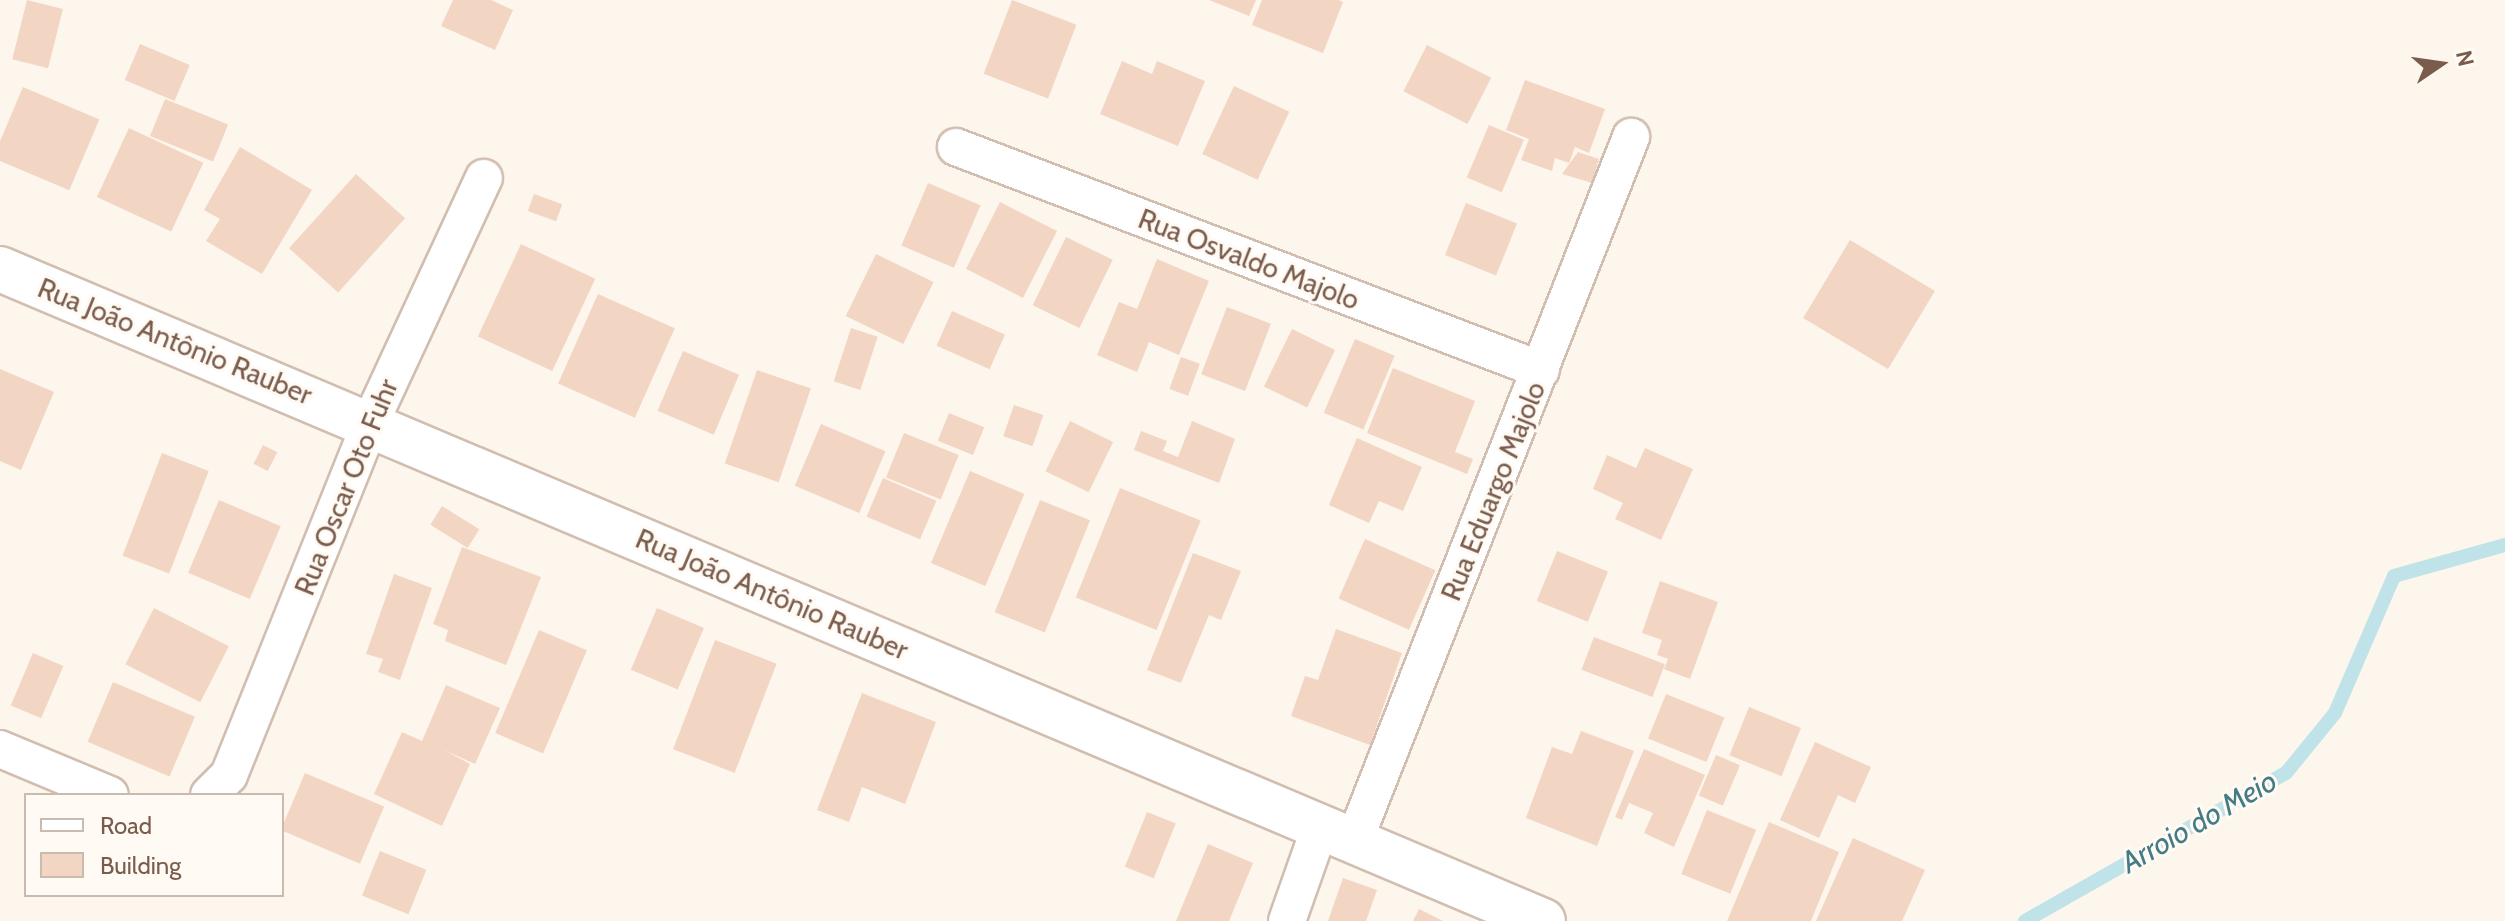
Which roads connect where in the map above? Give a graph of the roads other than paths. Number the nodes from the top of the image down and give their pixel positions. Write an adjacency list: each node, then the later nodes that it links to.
1 (1631, 137): 5 (street, Rua Eduargo Majolo)
2 (956, 147): 5 (street, Rua Osvaldo Majolo)
3 (484, 178): 6 (street, Rua Oscar Oto Fuhr)
4 (0, 269): 6 (street, Rua João Antônio Rauber)
5 (1541, 370): 10 (street, Rua Eduargo Majolo)
6 (371, 421): 9 (street, Rua Oscar Oto Fuhr); 10 (street, Rua João Antônio Rauber)
7 (0, 749): 8 (street)
8 (105, 793)
9 (211, 793)
10 (1336, 837): 11 (street, Rua Eduargo Majolo); 12 (street, Rua João Antônio Rauber)
11 (1287, 921)
12 (1543, 921)

